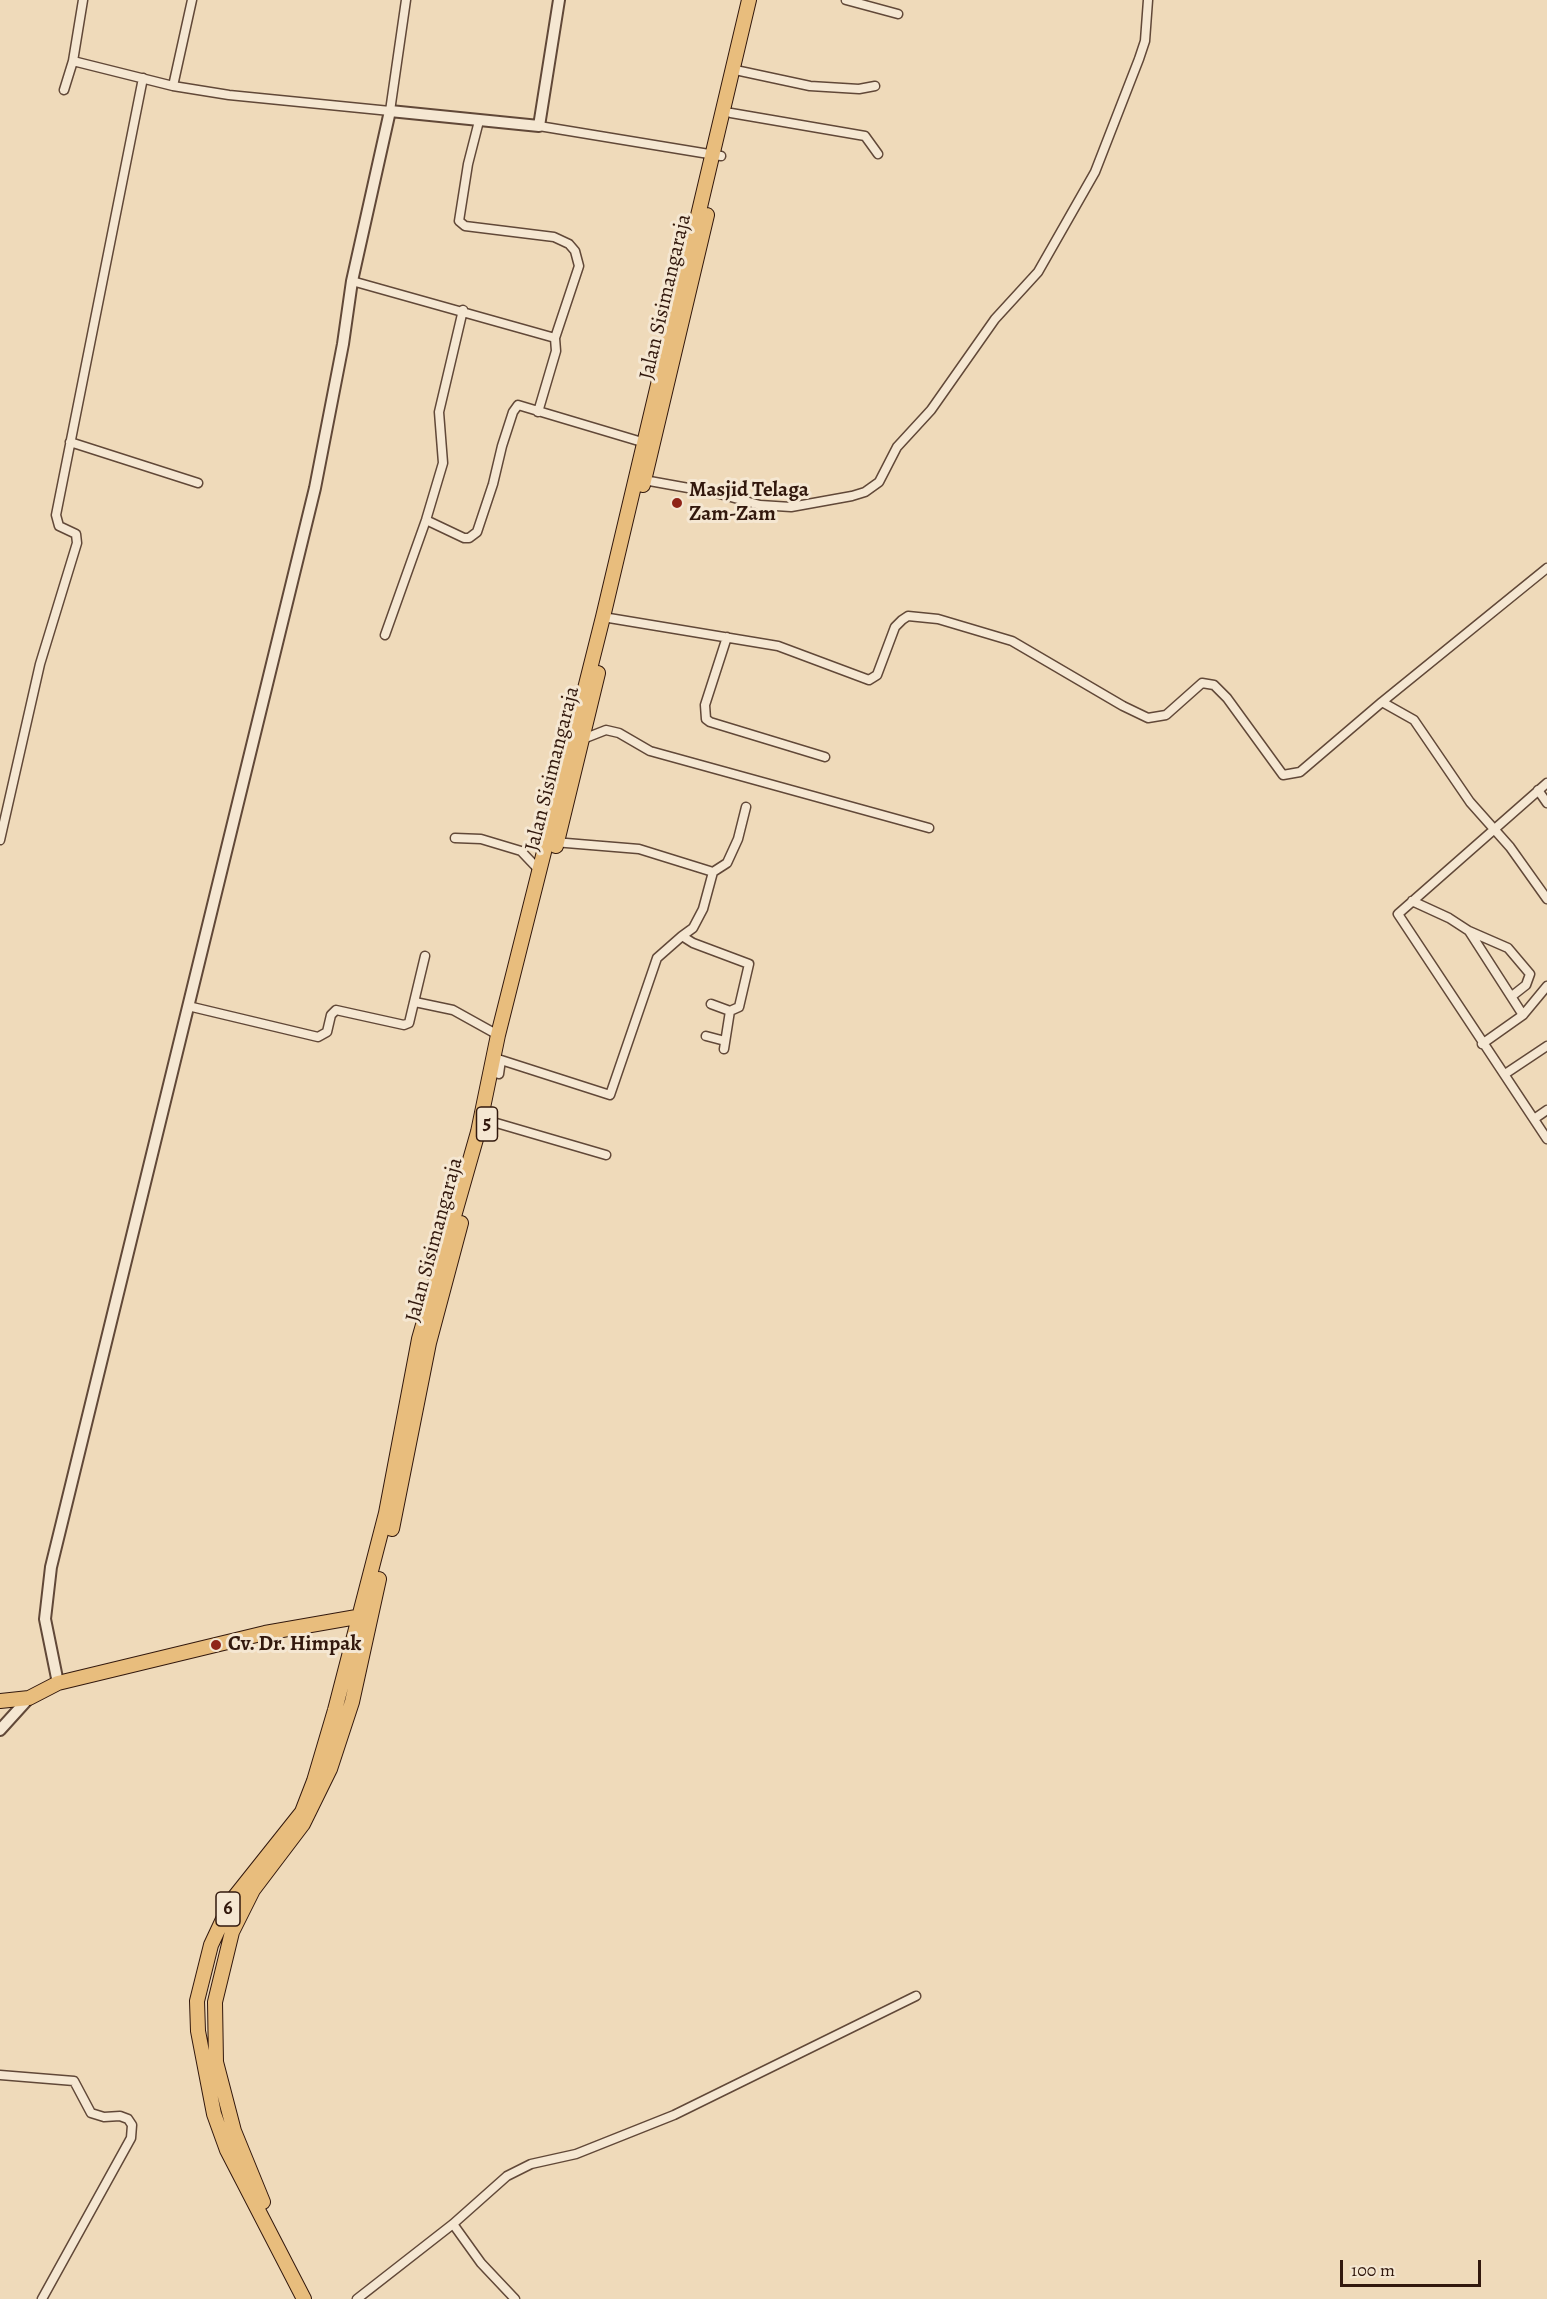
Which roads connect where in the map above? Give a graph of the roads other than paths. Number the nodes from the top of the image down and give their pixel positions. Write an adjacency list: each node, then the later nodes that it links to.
1 (83, 0): 10 (street)
2 (192, 0): 13 (street)
3 (406, 0): 16 (street)
4 (559, 0): 19 (street)
5 (749, 0): 21 (highway, Jalan Sisimangaraja / 5)
6 (757, 0): 11 (highway, Jalan Sisimangaraja / 5)
7 (846, 0): 9 (street)
8 (1148, 0): 28 (street)
9 (898, 14)
10 (73, 61): 12 (street); 15 (street)
11 (740, 71): 14 (street); 17 (highway, Jalan Sisimangaraja / 5)
12 (143, 78): 13 (street); 26 (street)
13 (173, 86): 16 (street)
14 (875, 86)
15 (64, 90)
16 (390, 111): 18 (street); 22 (street)
17 (731, 113): 20 (street); 21 (highway, Jalan Sisimangaraja / 5)
18 (479, 121): 19 (street); 24 (street)
19 (539, 126): 21 (street)
20 (878, 154)
21 (717, 155): 27 (highway, Jalan Sisimangaraja / 5); 28 (highway, Jalan Sisimangaraja / 5)
22 (352, 281): 23 (street); 59 (street)
23 (463, 310): 24 (street); 31 (street)
24 (555, 338): 25 (street)
25 (538, 412): 27 (street); 31 (street)
26 (70, 442): 29 (street); 46 (street)
27 (642, 442): 30 (highway, Jalan Sisimangaraja / 5)
28 (644, 480): 30 (highway, Jalan Sisimangaraja / 5)
29 (198, 483)
30 (637, 494): 33 (highway, Jalan Sisimangaraja / 5)
31 (426, 520): 34 (street)
32 (1547, 568): 36 (street)
33 (606, 617): 35 (street); 37 (highway, Jalan Sisimangaraja / 5)
34 (385, 635)
35 (727, 637): 36 (street); 38 (street)
36 (1382, 702): 44 (street)
37 (578, 737): 43 (street); 47 (highway, Jalan Sisimangaraja / 5)
38 (825, 757)
39 (1547, 783): 40 (street)
40 (1538, 790): 41 (street); 44 (street)
41 (1547, 803)
42 (746, 807): 49 (street)
43 (929, 828)
44 (1495, 830): 50 (street); 51 (street)
45 (455, 838): 48 (street)
46 (0, 840)
47 (552, 842): 48 (highway, Jalan Sisimangaraja / 5); 49 (street); 66 (highway, Jalan Sisimangaraja / 5)
48 (540, 871): 62 (highway, Jalan Sisimangaraja / 5)
49 (713, 872): 53 (street)
50 (1547, 899)
51 (1412, 901): 52 (street); 64 (street)
52 (1469, 931): 56 (street); 56 (street)
53 (682, 936): 60 (street); 66 (street)
54 (425, 956): 57 (street)
55 (1547, 986): 61 (street)
56 (1512, 996): 61 (street)
57 (415, 1002): 59 (street); 62 (street)
58 (711, 1004): 60 (street)
59 (188, 1006): 74 (street)
60 (730, 1011): 63 (street)
61 (1523, 1015): 64 (street)
62 (498, 1035): 66 (highway, Jalan Sisimangaraja / 5)
63 (706, 1036)
64 (1482, 1044): 67 (street)
65 (1547, 1046): 67 (street)
66 (494, 1073): 70 (highway, Jalan Sisimangaraja / 5)
67 (1505, 1074): 69 (street)
68 (1547, 1110): 69 (street)
69 (1533, 1119): 71 (street)
70 (482, 1133): 72 (street); 73 (highway, Jalan Sisimangaraja / 5)
71 (1547, 1139)
72 (606, 1155)
73 (364, 1612): 74 (highway); 82 (highway, Jalan Sisimangaraja / 5)
74 (58, 1683): 75 (highway)
75 (29, 1698): 76 (highway); 77 (street)
76 (0, 1701)
77 (0, 1730)
78 (916, 1996): 80 (street)
79 (0, 2075): 81 (street)
80 (453, 2224): 83 (street); 84 (street)
81 (42, 2299)
82 (304, 2299)
83 (357, 2299)
84 (515, 2299)

